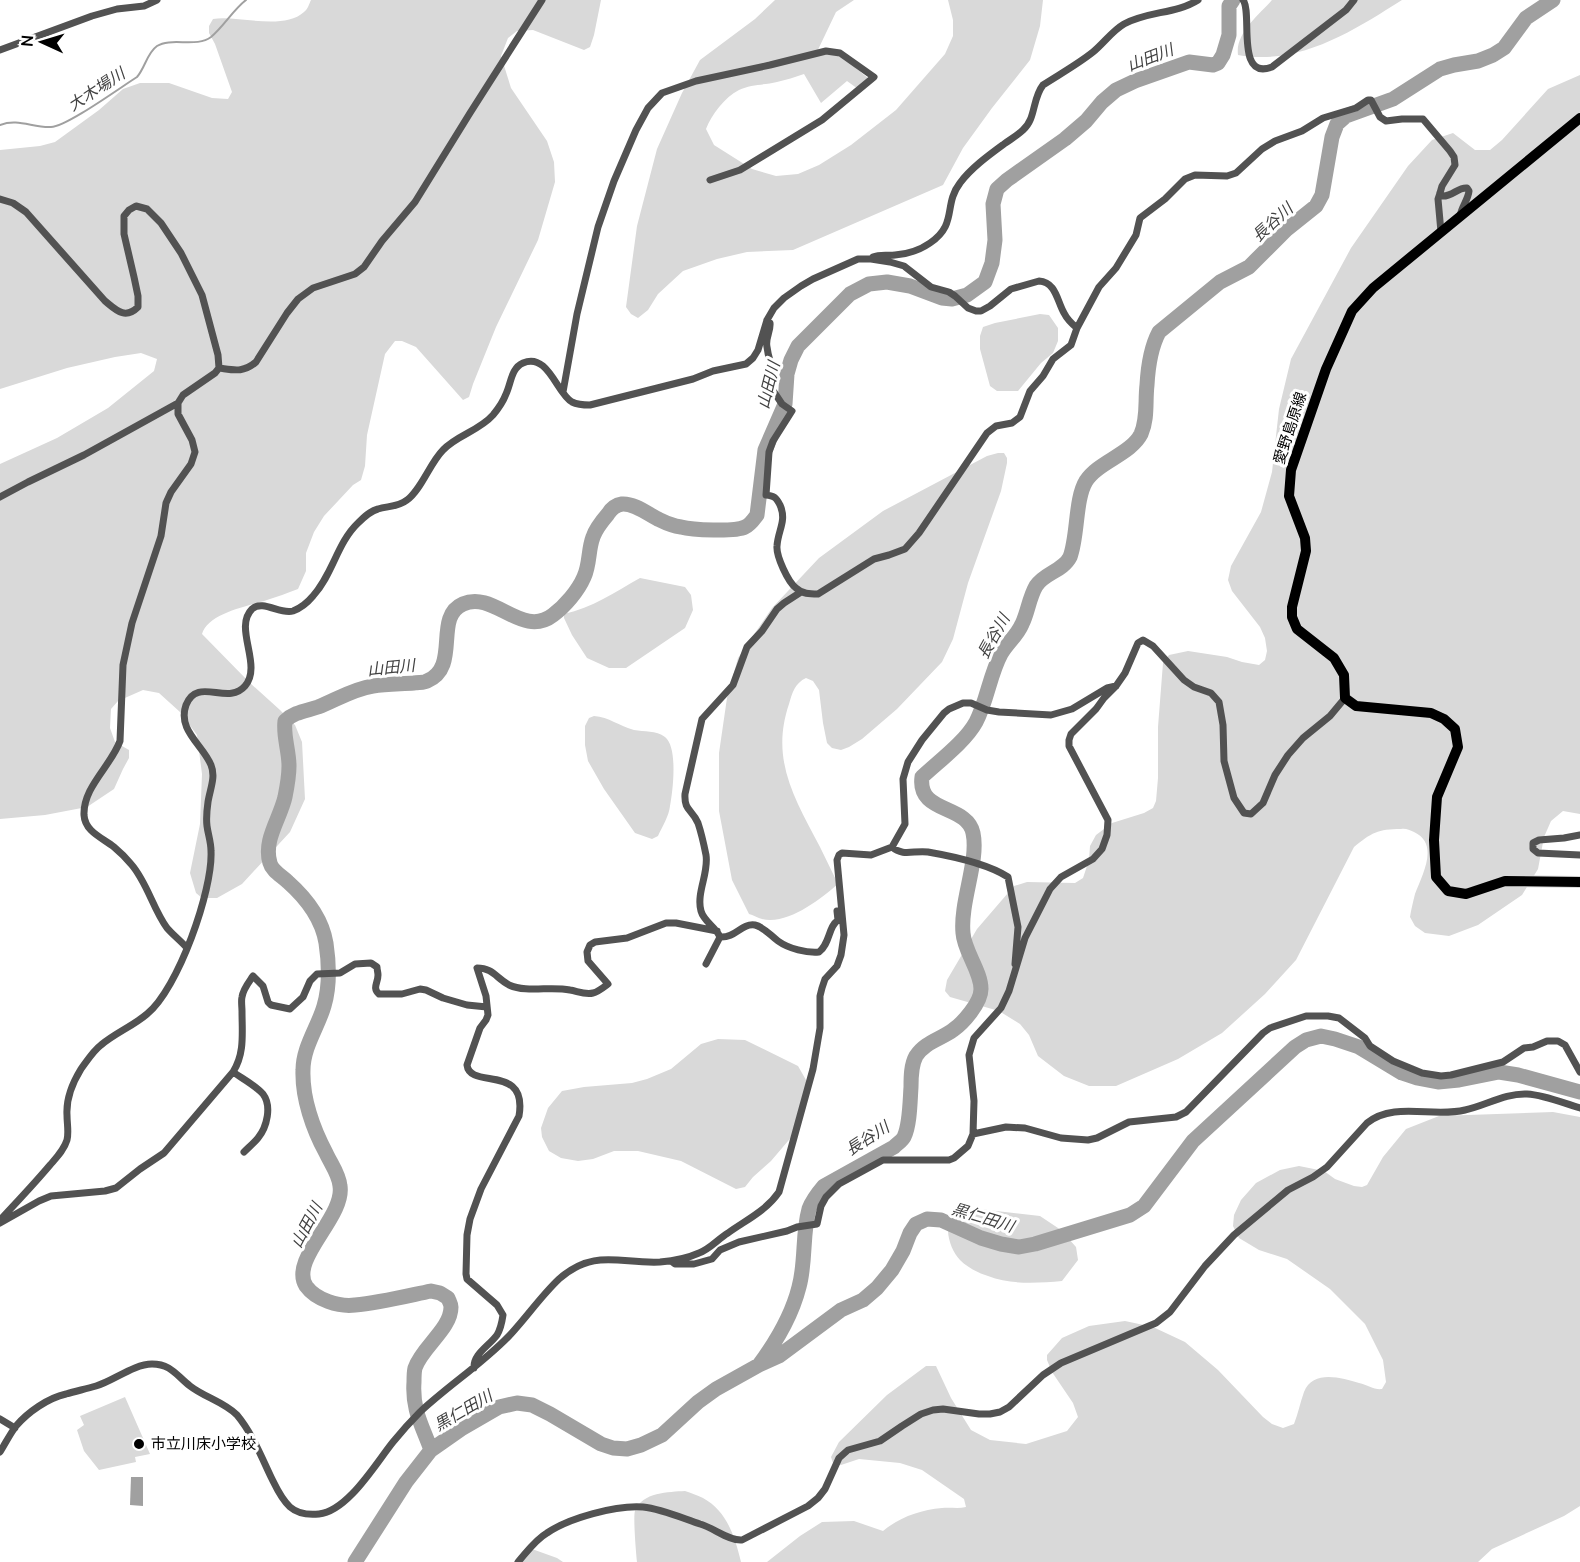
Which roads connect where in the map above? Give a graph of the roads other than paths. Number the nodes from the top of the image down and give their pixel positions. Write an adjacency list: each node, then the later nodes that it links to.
1 (157, 0): 6 (street)
2 (542, 0): 16 (street)
3 (1198, 0): 13 (street)
4 (1243, 0): 5 (street)
5 (1354, 0)
6 (0, 50)
7 (1580, 118): 11 (main road, 愛野島原線)
8 (710, 180): 17 (street)
9 (1440, 193): 11 (street); 12 (street); 15 (street)
10 (0, 199): 16 (street)
11 (1460, 216): 12 (main road, 愛野島原線)
12 (1441, 232): 22 (main road, 愛野島原線)
13 (871, 259): 14 (street); 15 (street)
14 (767, 320): 17 (street); 20 (street)
15 (1077, 328): 20 (street)
16 (219, 368): 18 (street)
17 (563, 392): 30 (street)
18 (178, 404): 19 (street); 30 (street)
19 (0, 497)
20 (801, 592): 29 (street)
21 (1116, 686): 22 (street); 24 (street); 33 (street)
22 (1345, 698): 27 (main road)
23 (1580, 835): 25 (street)
24 (892, 847): 26 (street); 33 (street)
25 (1580, 855)
26 (837, 867): 28 (street); 31 (street)
27 (1580, 882)
28 (838, 920): 29 (street); 31 (street)
29 (719, 934): 32 (street); 34 (street)
30 (187, 948): 40 (street)
31 (841, 955): 41 (street)
32 (706, 964)
33 (1016, 968): 38 (street)
34 (487, 1007): 35 (street); 42 (street)
35 (233, 1072): 39 (street); 40 (street)
36 (1580, 1072): 38 (street)
37 (1580, 1108): 46 (street)
38 (973, 1134): 41 (street)
39 (244, 1152)
40 (0, 1222)
41 (671, 1261): 42 (street)
42 (474, 1368): 44 (street)
43 (0, 1419): 44 (street)
44 (15, 1428): 45 (street)
45 (0, 1452)
46 (518, 1562)

